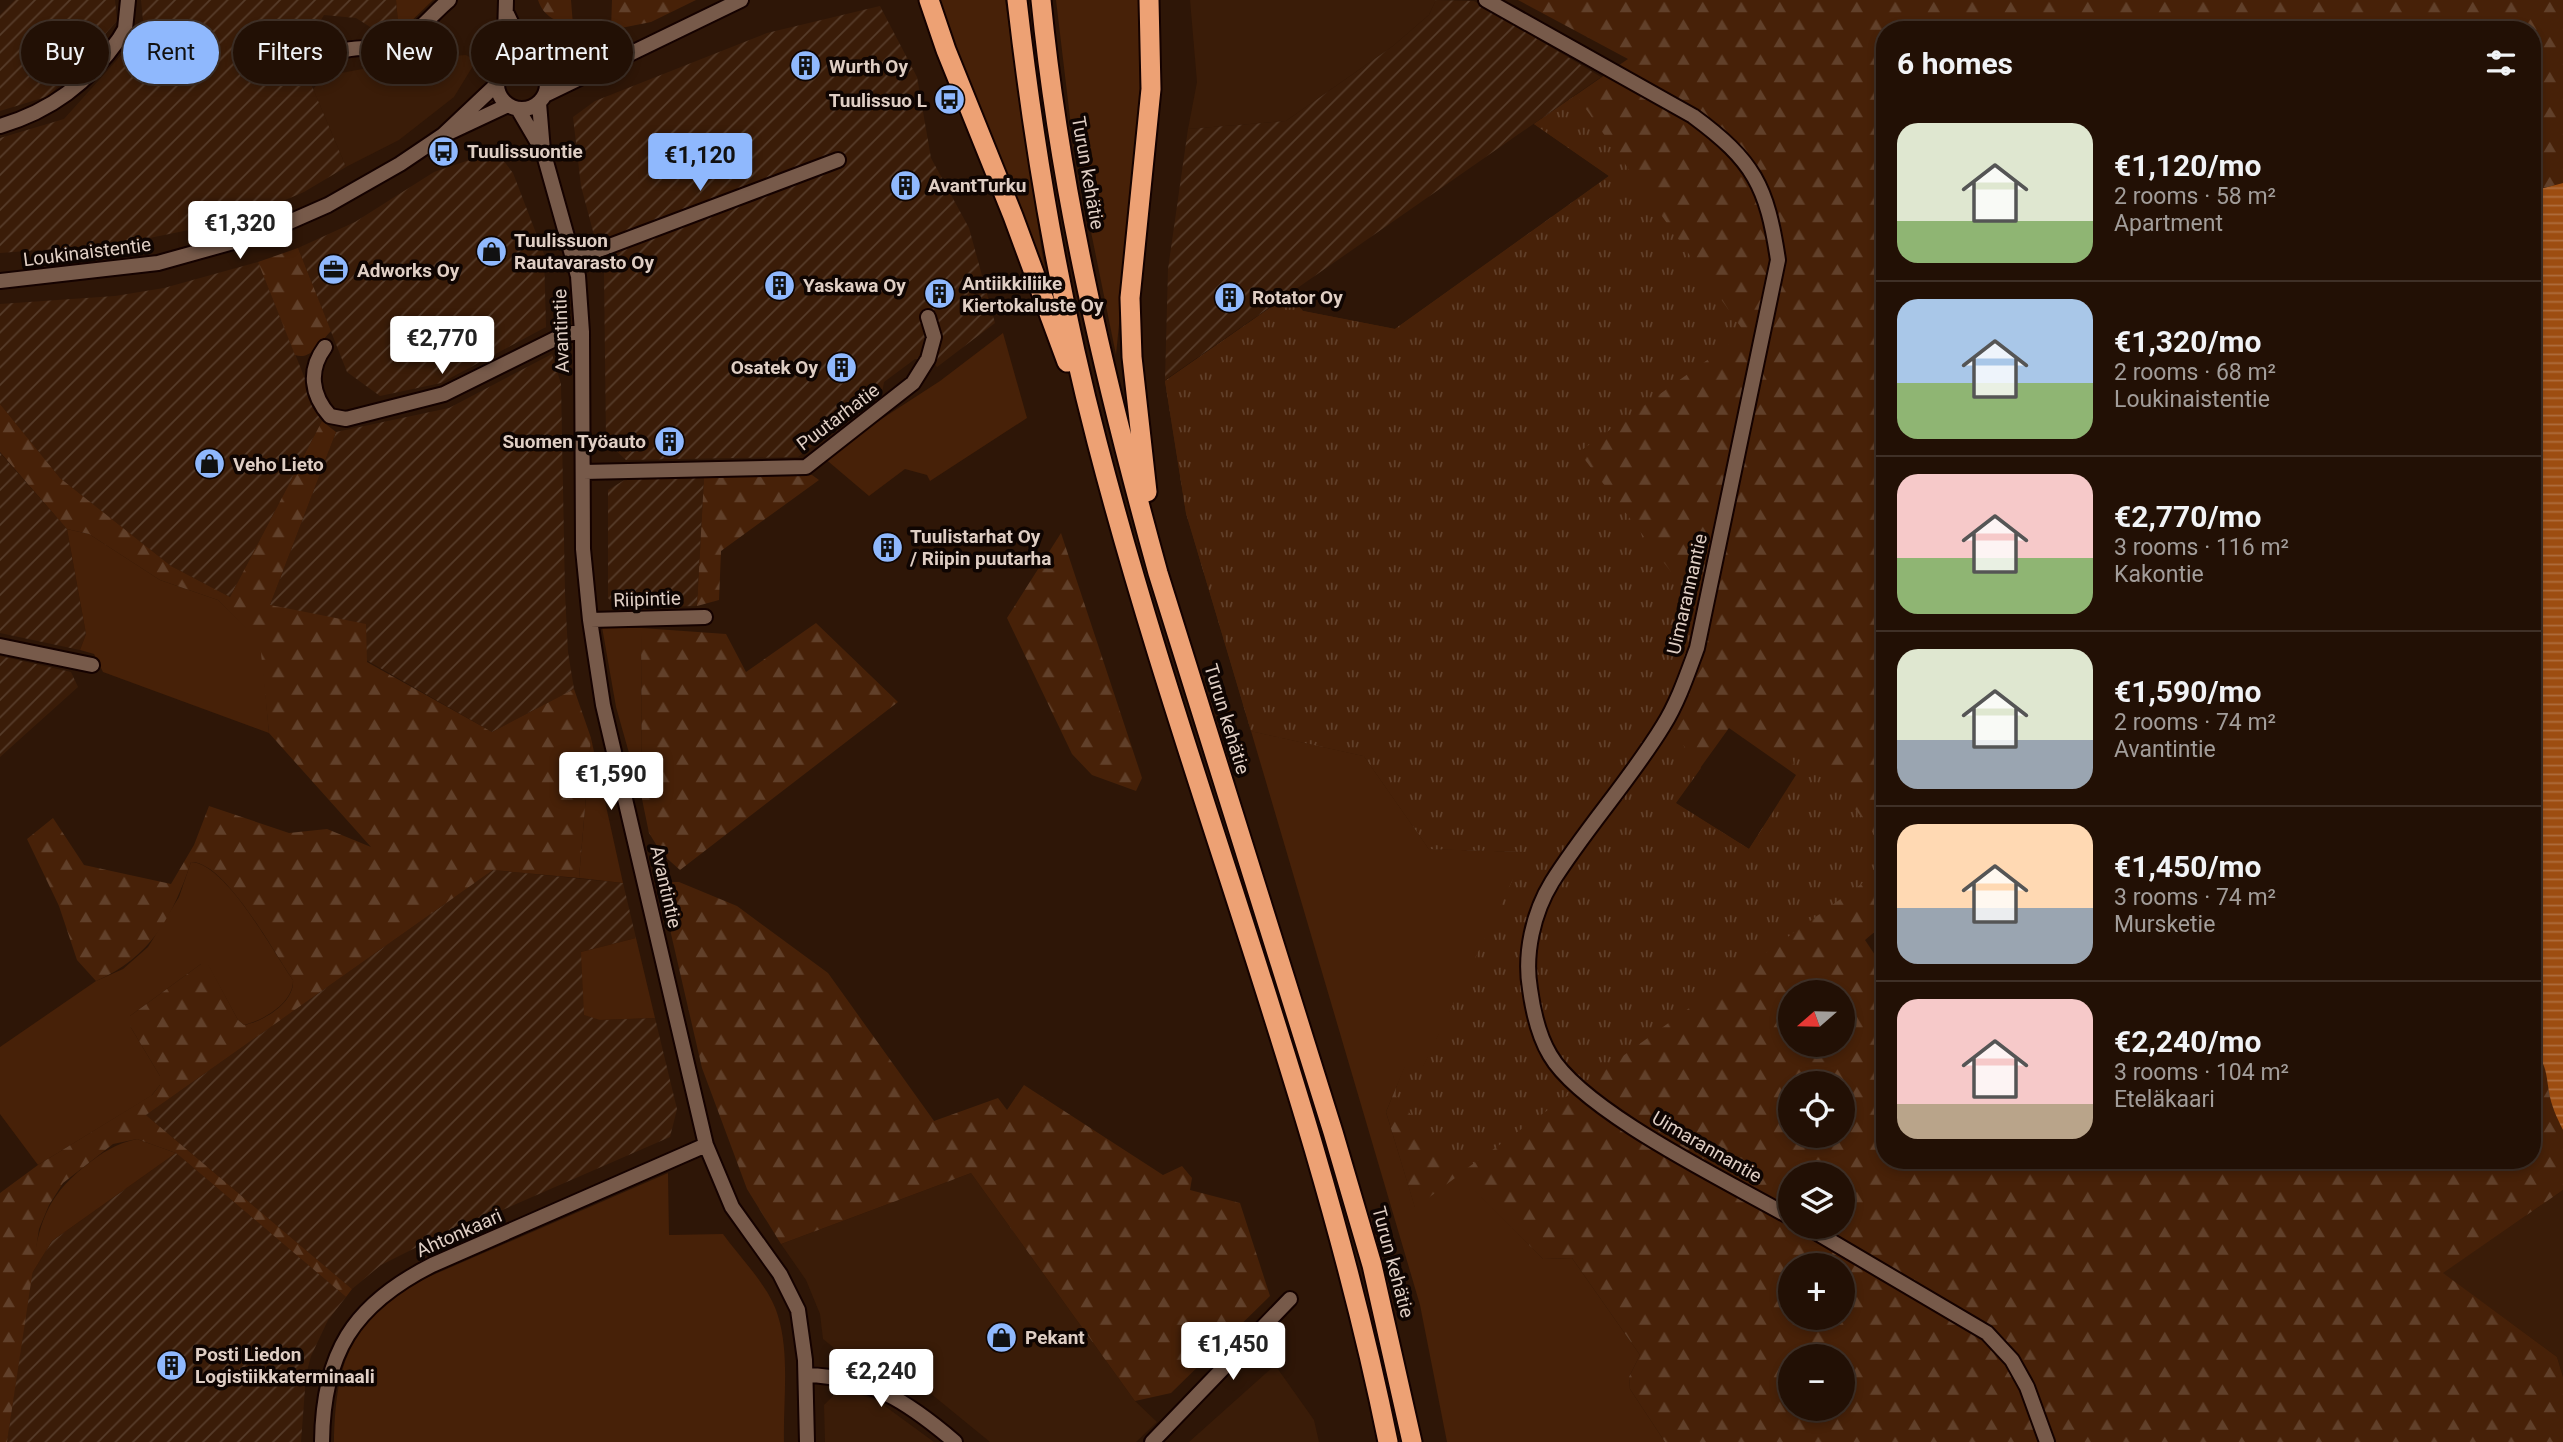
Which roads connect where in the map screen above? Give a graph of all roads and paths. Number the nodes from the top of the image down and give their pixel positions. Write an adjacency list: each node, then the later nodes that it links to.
1 (128, 0): 16 (street)
2 (449, 0): 9 (street)
3 (741, 0): 10 (street)
4 (929, 0): 25 (highway)
5 (1017, 0): 25 (highway)
6 (1041, 0): 27 (highway, Turun kehätie)
7 (1149, 0): 27 (highway)
8 (1486, 0): 33 (street, Uimarannantie)
9 (347, 48)
10 (633, 51)
11 (497, 84): 15 (street); 17 (street, Loukinaistentie)
12 (546, 84): 14 (street)
13 (570, 84): 14 (street)
14 (542, 99): 15 (street); 18 (street, Avantintie)
15 (513, 107): 17 (street, Loukinaistentie); 18 (street, Avantintie)
16 (0, 126)
17 (443, 135): 21 (street, Loukinaistentie)
18 (543, 151): 20 (street, Avantintie)
19 (838, 160): 20 (street)
20 (575, 259): 23 (street, Avantintie)
21 (0, 281)
22 (928, 317): 26 (street, Puutarhatie)
23 (582, 332): 24 (street); 26 (street, Avantintie)
24 (325, 347)
25 (1097, 442): 41 (highway)
26 (583, 472): 29 (street, Avantintie)
27 (1158, 573): 42 (highway, Turun kehätie)
28 (705, 617): 29 (street, Riipintie)
29 (590, 620): 32 (street, Avantintie)
30 (0, 646): 31 (street)
31 (92, 665)
32 (706, 1144): 36 (street, Avantintie); 37 (street, Ahtonkaari)
33 (1778, 1210)
34 (1827, 1239): 43 (street)
35 (1290, 1299): 40 (street)
36 (806, 1375): 38 (street, Avantintie); 39 (street)
37 (322, 1442)
38 (807, 1442)
39 (955, 1442)
40 (1152, 1442)
41 (1388, 1442)
42 (1412, 1442)
43 (2047, 1442)

